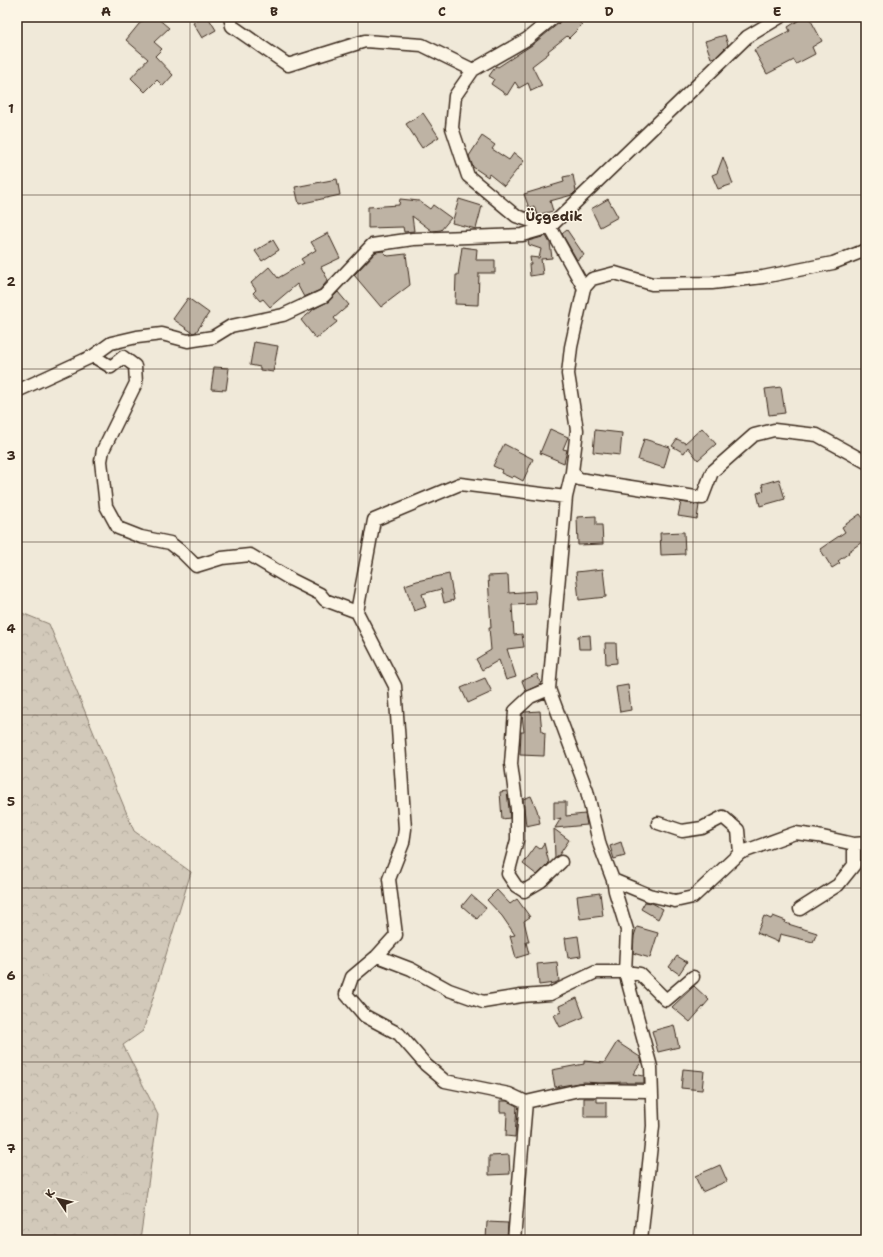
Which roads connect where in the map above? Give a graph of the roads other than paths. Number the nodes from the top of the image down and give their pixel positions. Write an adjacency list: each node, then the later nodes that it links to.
1 (230, 17): 4 (street)
2 (554, 17): 4 (street)
3 (780, 17): 5 (street)
4 (473, 70): 5 (street)
5 (550, 226): 7 (street); 8 (street)
6 (866, 250): 7 (street)
7 (584, 288): 11 (street)
8 (93, 356): 9 (street); 13 (street)
9 (17, 391)
10 (866, 462): 11 (street)
11 (572, 472): 12 (street)
12 (566, 497): 13 (street); 14 (street)
13 (357, 612): 22 (street)
14 (549, 689): 19 (street); 20 (street)
15 (658, 822): 18 (street)
16 (866, 843): 17 (street)
17 (854, 844): 18 (street); 21 (street)
18 (740, 852): 20 (street)
19 (561, 862)
20 (613, 880): 23 (street)
21 (800, 909)
22 (377, 956): 23 (street); 26 (street)
23 (625, 972): 24 (street); 25 (street)
24 (693, 977)
25 (651, 1091): 26 (street); 28 (street)
26 (526, 1102): 27 (street)
27 (514, 1240)
28 (641, 1240)

